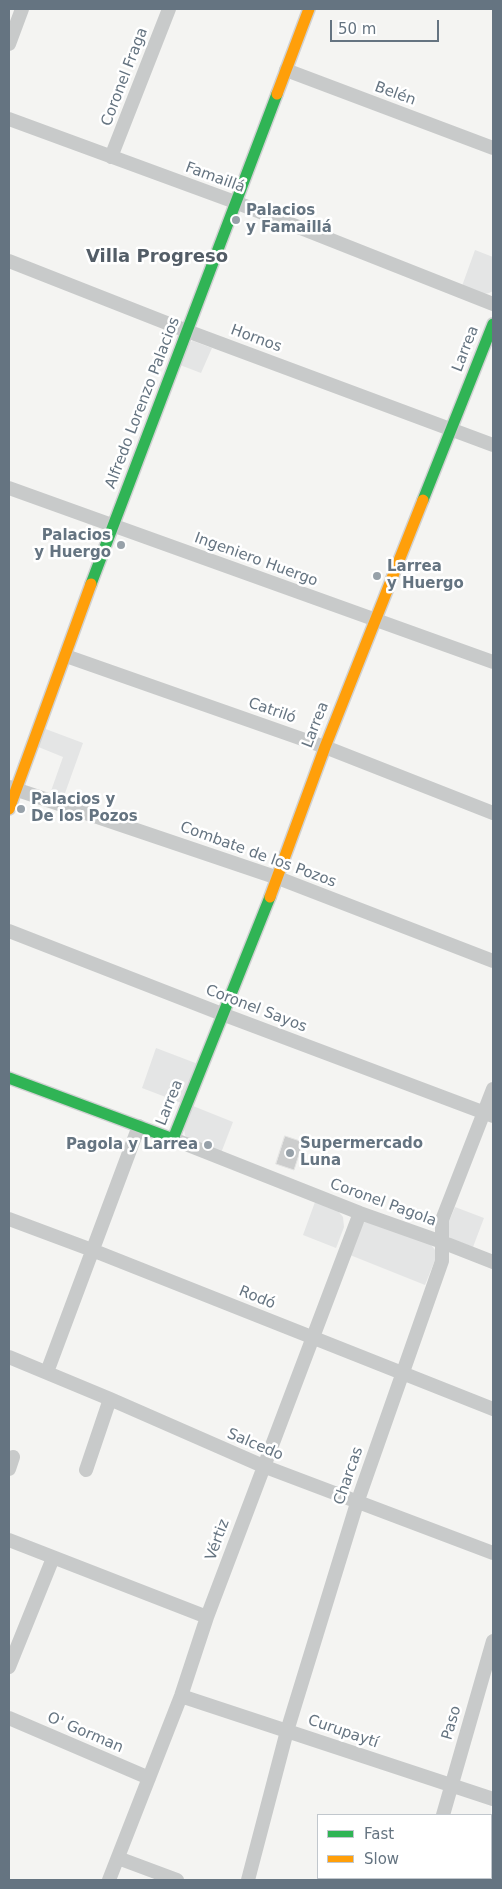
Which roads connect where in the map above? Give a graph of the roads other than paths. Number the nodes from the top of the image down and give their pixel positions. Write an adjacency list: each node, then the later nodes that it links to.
1 (22, 9): 4 (street)
2 (169, 9): 8 (street, Coronel Fraga)
3 (309, 9): 5 (street, Alfredo Lorenzo Palacios)
4 (9, 44)
5 (286, 70): 7 (street, Belén); 9 (street, Alfredo Lorenzo Palacios)
6 (9, 119): 8 (street, Famaillá)
7 (493, 148)
8 (111, 157): 9 (street, Famaillá)
9 (235, 202): 11 (street, Famaillá); 13 (street, Alfredo Lorenzo Palacios)
10 (9, 261): 13 (street, Hornos)
11 (493, 304)
12 (493, 324): 14 (street, Larrea)
13 (187, 331): 14 (street, Hornos); 17 (street, Alfredo Lorenzo Palacios)
14 (452, 430): 15 (street, Hornos); 18 (street, Larrea)
15 (493, 445)
16 (9, 488): 17 (street, Ingeniero Huergo)
17 (112, 526): 18 (street, Ingeniero Huergo); 19 (street, Alfredo Lorenzo Palacios)
18 (376, 620): 20 (street, Ingeniero Huergo); 21 (street, Larrea)
19 (66, 656): 21 (street, Catriló); 22 (street, Alfredo Lorenzo Palacios)
20 (493, 662)
21 (325, 747): 24 (street, Catriló); 25 (street, Larrea)
22 (12, 788): 23 (street, Alfredo Lorenzo Palacios); 25 (street, Combate de los Pozos)
23 (9, 810)
24 (493, 813)
25 (278, 878): 27 (street, Combate de los Pozos); 28 (street, Larrea)
26 (9, 931): 28 (street, Coronel Sayos)
27 (493, 962)
28 (222, 1014): 31 (street, Coronel Sayos); 33 (street, Larrea)
29 (9, 1078): 32 (street, Coronel Pagola)
30 (493, 1089): 31 (street, Charcas)
31 (489, 1114): 36 (street, Charcas)
32 (139, 1126): 33 (street, Coronel Pagola); 37 (street, Larrea)
33 (173, 1139): 34 (street, Coronel Pagola)
34 (360, 1213): 36 (street, Coronel Pagola); 39 (street, Vértiz)
35 (9, 1219): 37 (street, Rodó)
36 (442, 1242): 38 (street, Coronel Pagola); 42 (street, Charcas)
37 (92, 1250): 39 (street, Rodó); 41 (street, Larrea)
38 (493, 1262)
39 (314, 1337): 42 (street, Rodó); 45 (street, Vértiz)
40 (9, 1357): 41 (street, Salcedo)
41 (47, 1372): 43 (street, Salcedo)
42 (403, 1372): 44 (street, Rodó); 47 (street, Charcas)
43 (110, 1399): 45 (street, Salcedo); 46 (street)
44 (493, 1409)
45 (263, 1466): 47 (street, Salcedo); 51 (street, Vértiz)
46 (86, 1470)
47 (357, 1503): 49 (street, Salcedo); 56 (street, Charcas)
48 (9, 1540): 50 (street)
49 (493, 1553)
50 (53, 1558): 51 (street); 53 (street)
51 (207, 1617): 54 (street, Vértiz)
52 (493, 1641): 58 (street, Paso)
53 (9, 1667)
54 (181, 1696): 56 (street, Curupaytí); 57 (street, Vértiz)
55 (9, 1718): 57 (street, O' Gorman)
56 (288, 1730): 58 (street, Curupaytí); 64 (street, Charcas)
57 (149, 1778): 61 (street, Vértiz)
58 (451, 1785): 59 (street, Curupaytí); 60 (street, Paso)
59 (493, 1799)
60 (443, 1814)
61 (118, 1858): 62 (street, Vértiz); 63 (street)
62 (109, 1880)
63 (177, 1880)
64 (248, 1880)

